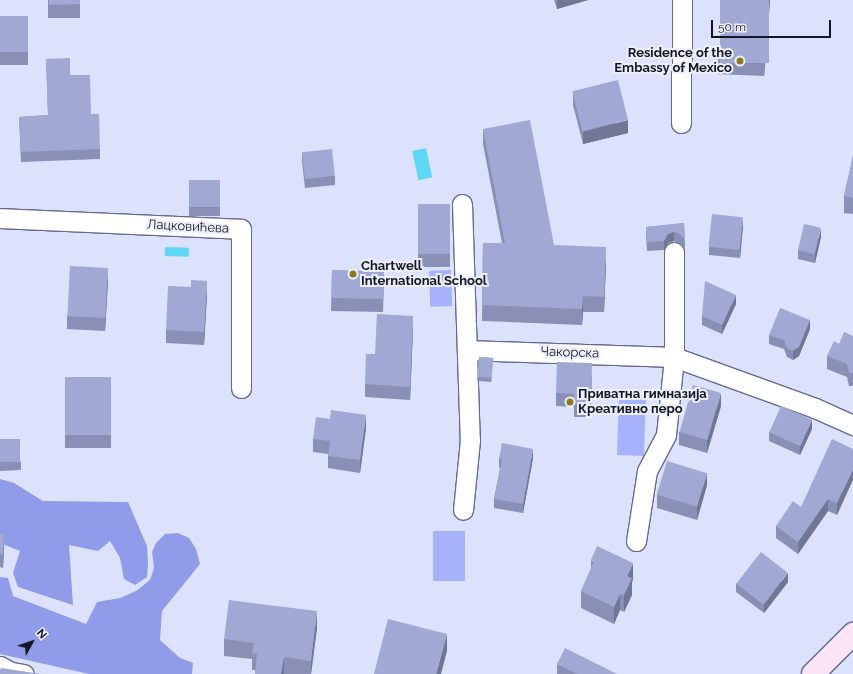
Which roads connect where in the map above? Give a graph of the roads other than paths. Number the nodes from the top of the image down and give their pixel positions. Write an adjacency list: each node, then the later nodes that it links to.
1 (682, 0): 2 (street)
2 (681, 123)
3 (462, 204): 6 (street)
4 (0, 218): 8 (street, Лацковићева)
5 (674, 252): 7 (street)
6 (467, 350): 7 (street, Чакорска); 10 (street)
7 (674, 357): 9 (street, Чакорска); 11 (street)
8 (241, 388)
9 (853, 425)
10 (463, 510)
11 (636, 541)
12 (853, 634): 15 (main road)
13 (0, 666): 14 (street)
14 (24, 674)
15 (813, 674)

